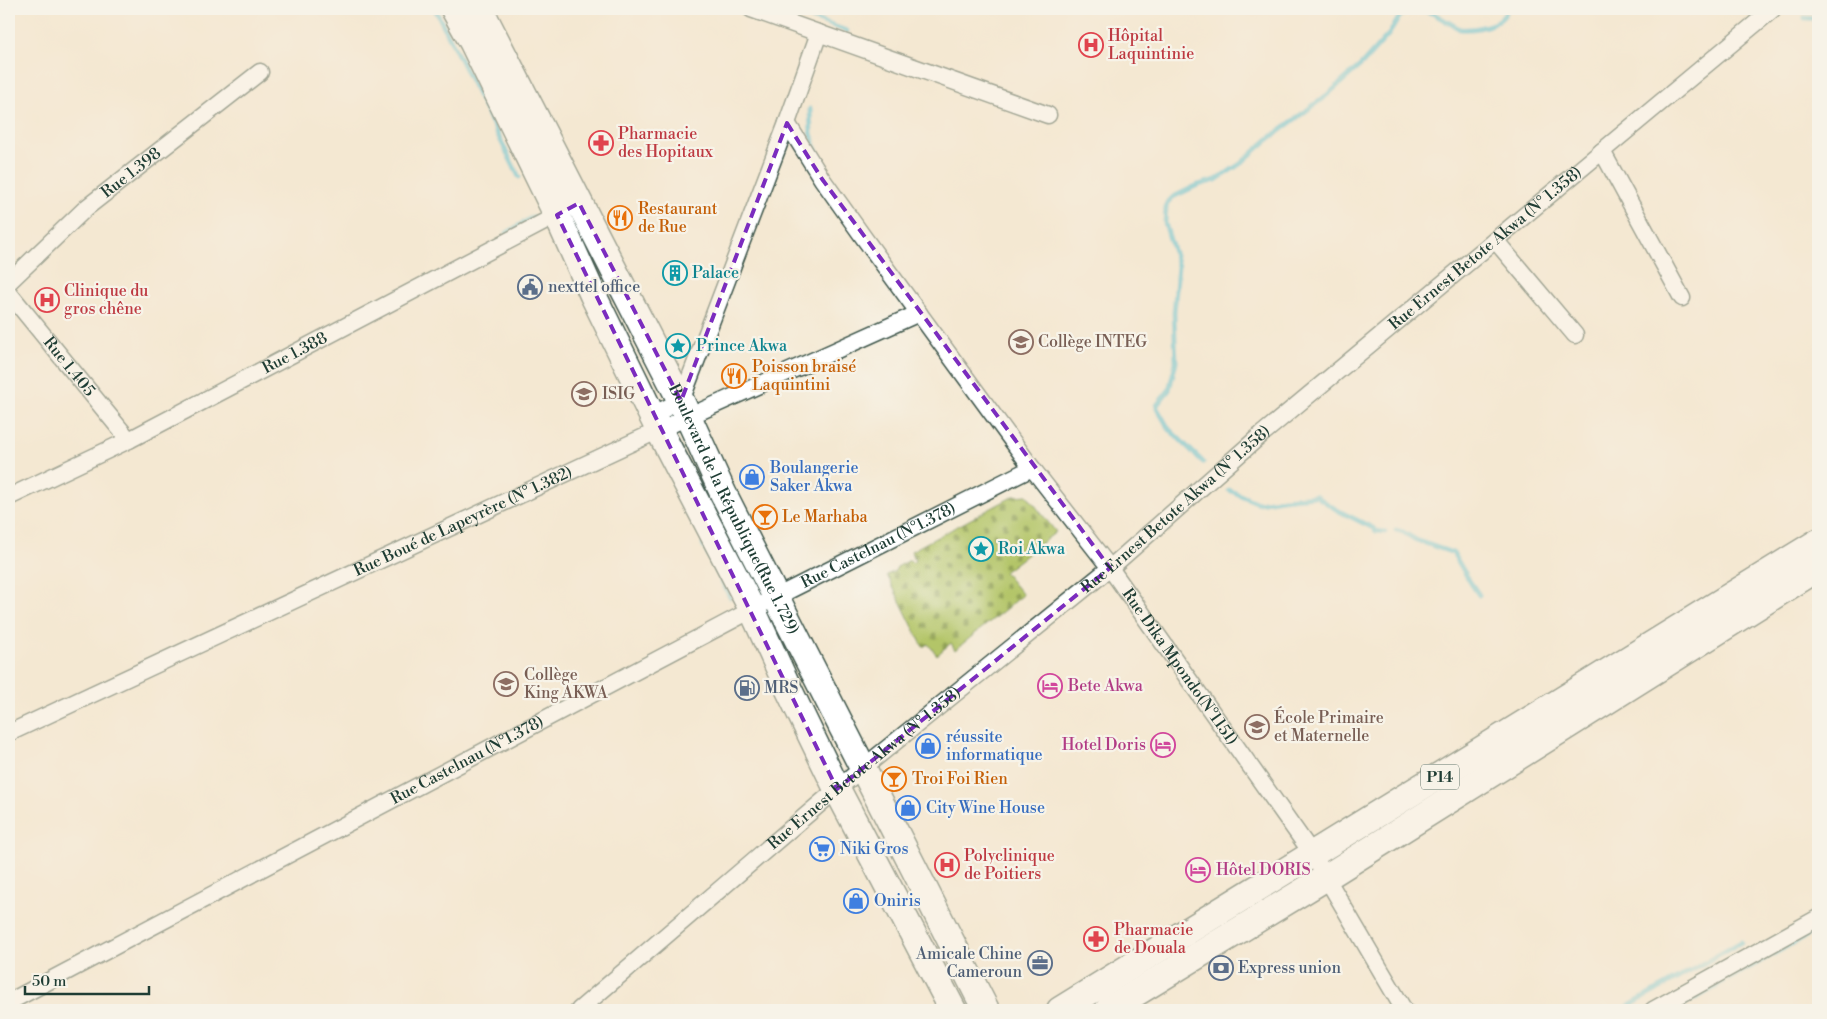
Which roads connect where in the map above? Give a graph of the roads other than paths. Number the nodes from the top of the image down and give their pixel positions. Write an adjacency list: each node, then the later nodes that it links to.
1 (454, 9): 10 (main road, Boulevard de la République(Rue 1.729))
2 (480, 9): 10 (main road, Boulevard de la République(Rue 1.729))
3 (751, 9): 5 (street)
4 (1773, 9): 9 (street, Rue Ernest Betote Akwa (N° 1.358))
5 (820, 33): 7 (street); 8 (street)
6 (260, 72): 12 (street, Rue 1.398)
7 (1048, 114)
8 (787, 123): 15 (street, Rue Dika Mpondo(N°1151)); 17 (street)
9 (1602, 152): 11 (street, Rue Ernest Betote Akwa (N° 1.358)); 14 (street)
10 (568, 209): 17 (main road, Boulevard de la République(Rue 1.729)); 18 (main road, Boulevard de la République(Rue 1.729)); 19 (street, Rue 1.388)
11 (1495, 240): 16 (street); 23 (street, Rue Ernest Betote Akwa (N° 1.358))
12 (9, 282)
13 (9, 293): 19 (street, Rue 1.405)
14 (1682, 298)
15 (919, 313): 17 (street); 20 (street, Rue Dika Mpondo(N°1151))
16 (1575, 335)
17 (684, 409): 18 (street, Rue Boué de Lapeyrère (N° 1.382)); 25 (main road, Boulevard de la République(Rue 1.729))
18 (656, 422): 26 (main road, Boulevard de la République(Rue 1.729)); 27 (street, Rue Boué de Lapeyrère (N° 1.382))
19 (129, 440): 21 (street, Rue 1.388)
20 (1032, 468): 23 (street, Rue Dika Mpondo(N°1151)); 25 (street, Rue Castelnau (N°1.378))
21 (9, 497)
22 (1818, 542): 30 (main road, P14)
23 (1110, 568): 28 (street, Rue Ernest Betote Akwa (N° 1.358)); 30 (street, Rue Dika Mpondo(N°1151))
24 (1818, 568): 31 (main road, P14)
25 (776, 596): 26 (street, Rue Castelnau (N°1.378)); 28 (main road, Boulevard de la République(Rue 1.729))
26 (752, 609): 29 (main road, Boulevard de la République(Rue 1.729)); 33 (street, Rue Castelnau (N°1.378))
27 (9, 733)
28 (862, 768): 29 (street, Rue Ernest Betote Akwa (N° 1.358)); 36 (main road, Boulevard de la République(Rue 1.729))
29 (837, 789): 34 (street, Rue Ernest Betote Akwa (N° 1.358)); 35 (main road, Boulevard de la République(Rue 1.729))
30 (1313, 855): 31 (street, Rue Dika Mpondo(N°1151)); 37 (main road, P14)
31 (1325, 878): 38 (main road, P14); 39 (street, Rue Dika Mpondo(N°1151))
32 (1818, 918): 40 (street)
33 (9, 1002)
34 (579, 1010)
35 (953, 1010)
36 (986, 1010)
37 (1060, 1010)
38 (1108, 1010)
39 (1404, 1010)
40 (1653, 1010)

